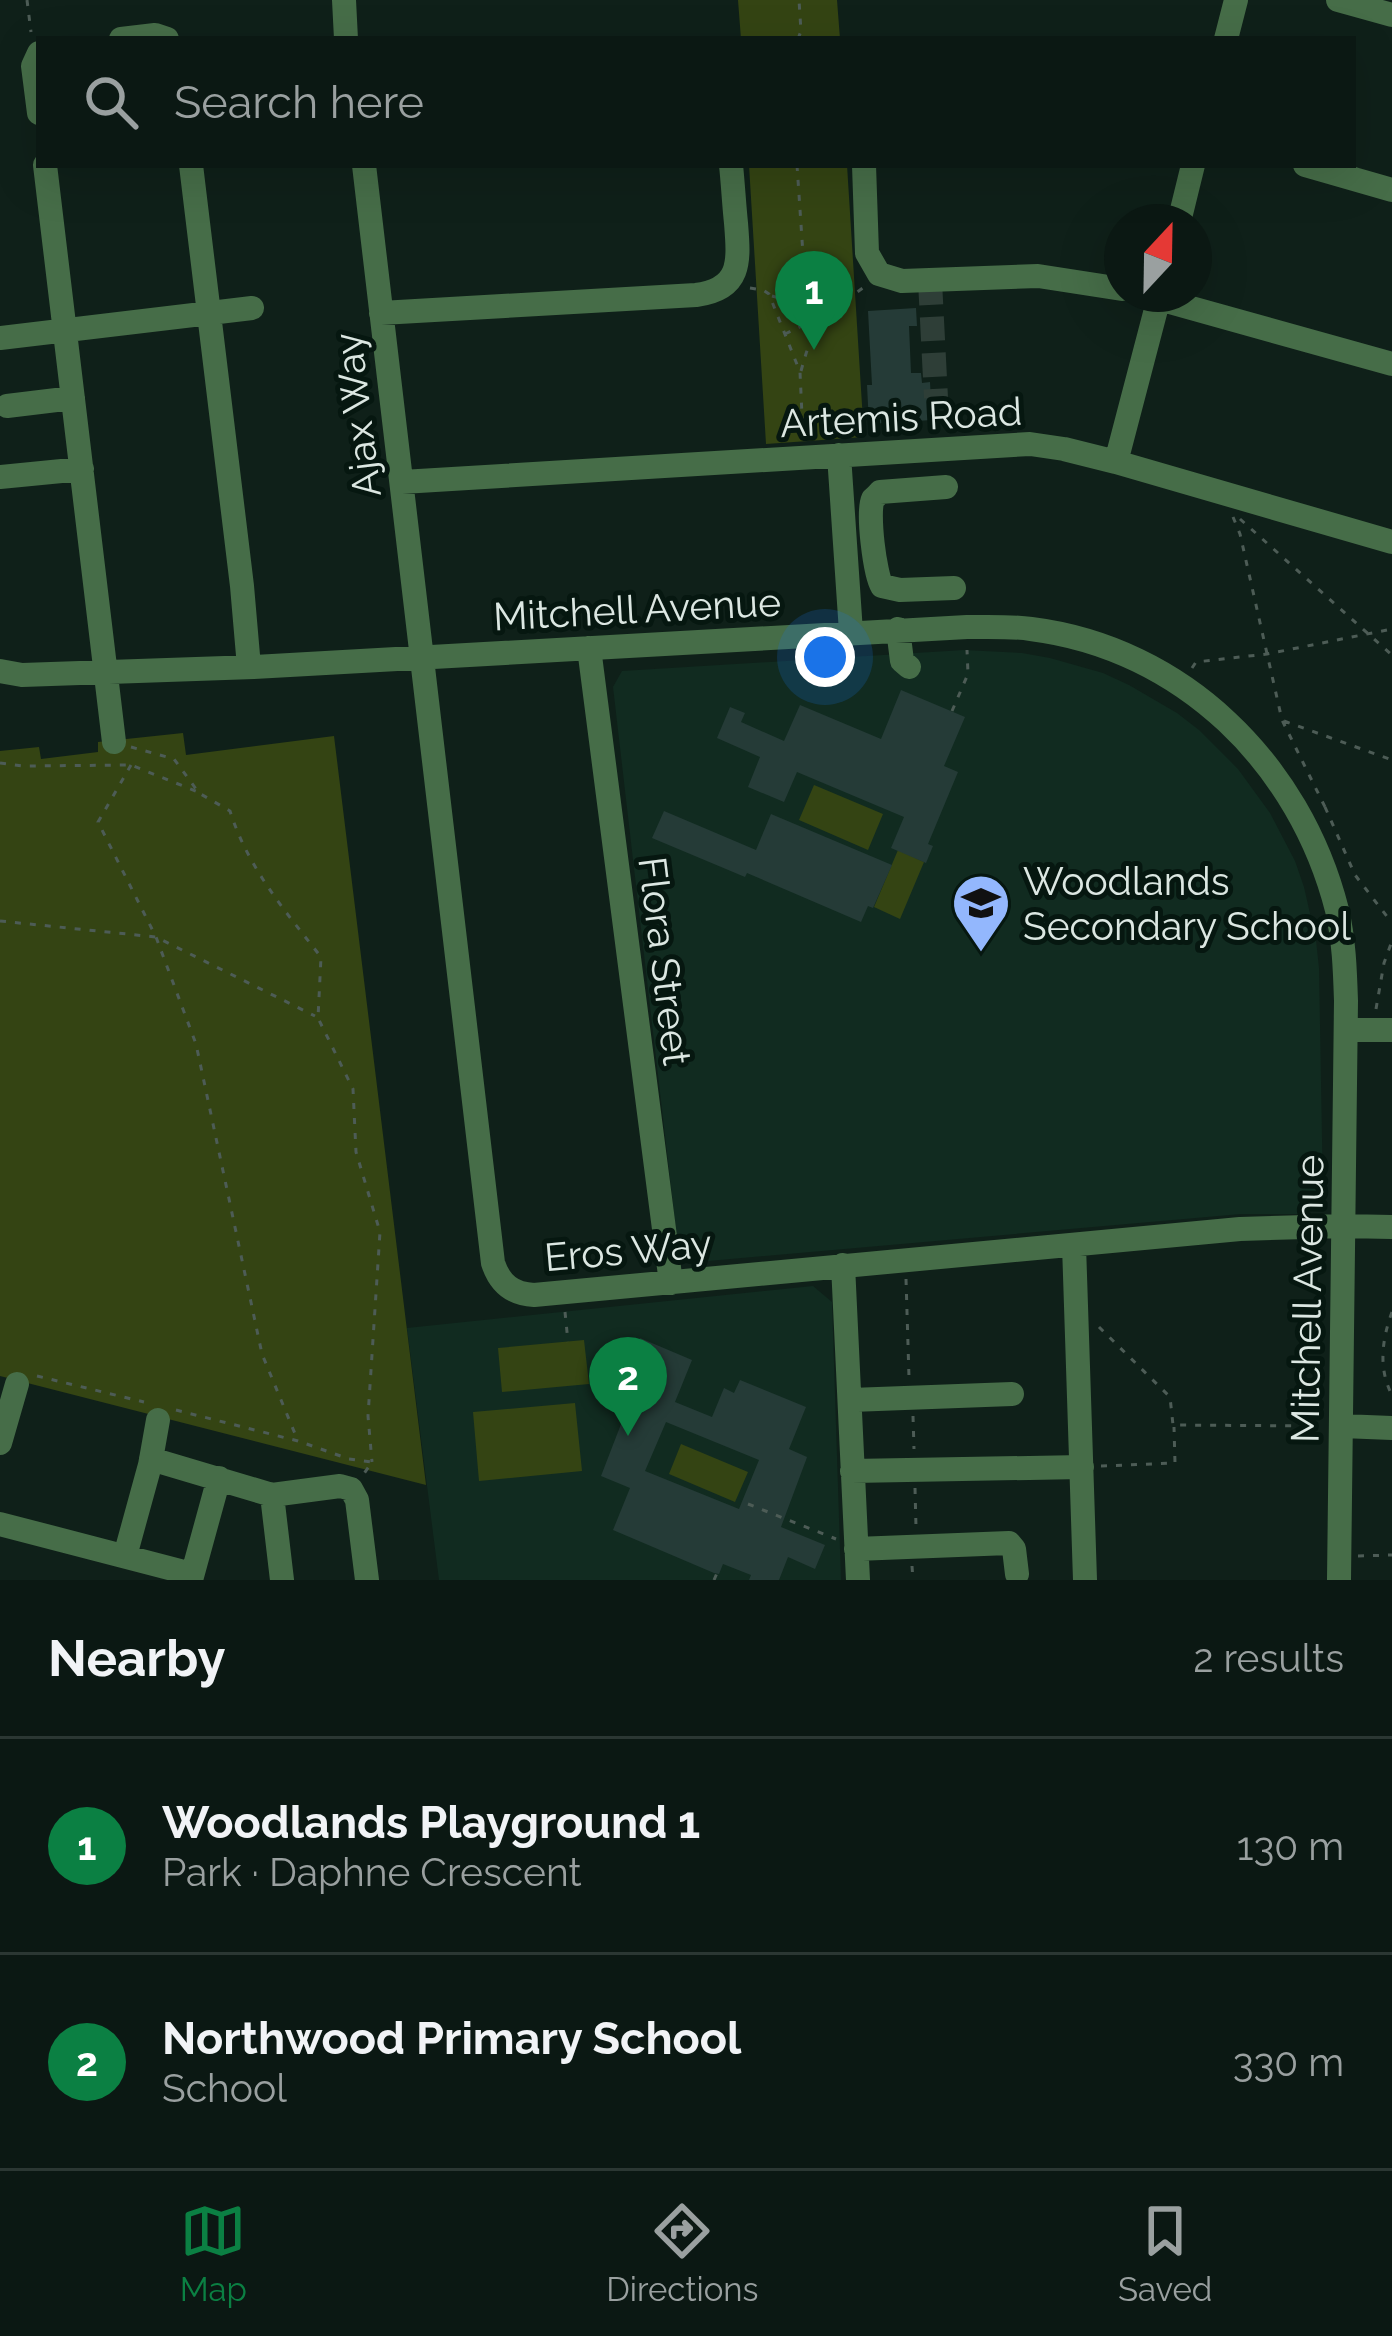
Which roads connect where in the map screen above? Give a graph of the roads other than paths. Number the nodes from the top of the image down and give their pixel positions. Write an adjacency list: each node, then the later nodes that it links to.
1 (344, 0): 5 (street)
2 (1236, 0): 6 (street)
3 (1338, 0): 4 (street)
4 (1392, 15)
5 (346, 36)
6 (1227, 36)
7 (36, 58): 8 (street)
8 (36, 90)
9 (45, 168): 24 (street)
10 (191, 168): 22 (street)
11 (364, 168): 23 (street, Ajax Way)
12 (731, 168): 23 (street)
13 (863, 168): 18 (street)
14 (1192, 168): 17 (street)
15 (1315, 168): 16 (street)
16 (1392, 190)
17 (1183, 204)
18 (1104, 287)
19 (252, 308): 22 (street)
20 (1150, 312): 30 (street)
21 (1212, 312): 26 (street)
22 (209, 313): 24 (street); 43 (street)
23 (381, 313): 33 (street, Ajax Way)
24 (64, 330): 25 (street); 27 (street)
25 (0, 338)
26 (1392, 364)
27 (73, 398): 28 (street); 31 (street)
28 (7, 406)
29 (838, 455): 30 (street, Artemis Road); 33 (street, Artemis Road); 36 (street)
30 (1116, 462): 37 (street, Artemis Road)
31 (82, 469): 32 (street); 46 (street)
32 (0, 477)
33 (402, 482): 42 (street, Ajax Way)
34 (946, 487): 35 (street)
35 (874, 539): 36 (street); 38 (street)
36 (844, 541): 40 (street)
37 (1392, 542)
38 (954, 588)
39 (898, 629): 40 (street, Mitchell Avenue); 44 (street); 48 (street, Mitchell Avenue)
40 (851, 632): 41 (street, Mitchell Avenue)
41 (589, 648): 42 (street, Mitchell Avenue); 54 (street, Flora Street)
42 (421, 657): 43 (street, Mitchell Avenue); 54 (street, Eros Way)
43 (250, 667): 46 (street, Mitchell Avenue)
44 (902, 670)
45 (0, 671): 46 (street, Mitchell Avenue)
46 (106, 671): 47 (street)
47 (114, 742)
48 (1346, 1030): 49 (street); 50 (street, Mitchell Avenue)
49 (1382, 1030)
50 (1342, 1226): 51 (street, Eros Way); 52 (street, Eros Way); 59 (street, Mitchell Avenue)
51 (1392, 1227)
52 (1074, 1246): 53 (street, Eros Way); 63 (street)
53 (843, 1265): 54 (street, Eros Way); 56 (street)
54 (671, 1283)
55 (20, 1378): 61 (street)
56 (845, 1389): 57 (street); 64 (street)
57 (1012, 1394)
58 (158, 1420): 62 (street)
59 (1335, 1426): 60 (street); 76 (street, Mitchell Avenue)
60 (1392, 1428)
61 (2, 1430)
62 (151, 1459): 65 (street); 69 (street)
63 (1082, 1467): 64 (street); 75 (street)
64 (852, 1471): 68 (street)
65 (219, 1478): 66 (street); 71 (street)
66 (272, 1495): 72 (street); 73 (street)
67 (0, 1524): 69 (street)
68 (856, 1544): 70 (street); 74 (street)
69 (125, 1556): 71 (street)
70 (1016, 1574)
71 (192, 1577)
72 (282, 1580)
73 (367, 1580)
74 (858, 1580)
75 (1084, 1580)
76 (1339, 1580)

